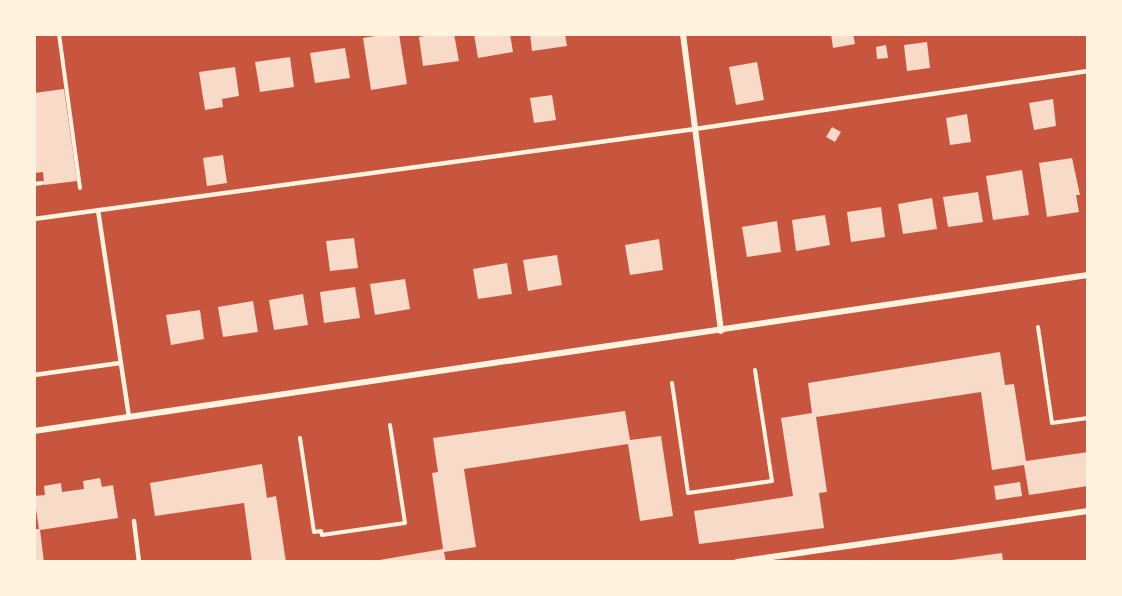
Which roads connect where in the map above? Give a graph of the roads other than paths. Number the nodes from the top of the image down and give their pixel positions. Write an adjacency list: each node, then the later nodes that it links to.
1 (683, 34): 3 (street)
2 (1088, 70): 3 (lane)
3 (695, 129): 4 (lane); 7 (street)
4 (98, 210): 5 (lane); 8 (lane)
5 (34, 219)
6 (1088, 275): 7 (street)
7 (721, 331): 10 (street)
8 (120, 363): 9 (lane); 10 (lane)
9 (34, 375)
10 (129, 417): 11 (street)
11 (34, 431)
12 (1088, 511): 15 (street)
13 (134, 521): 14 (lane)
14 (139, 561)
15 (737, 561)

